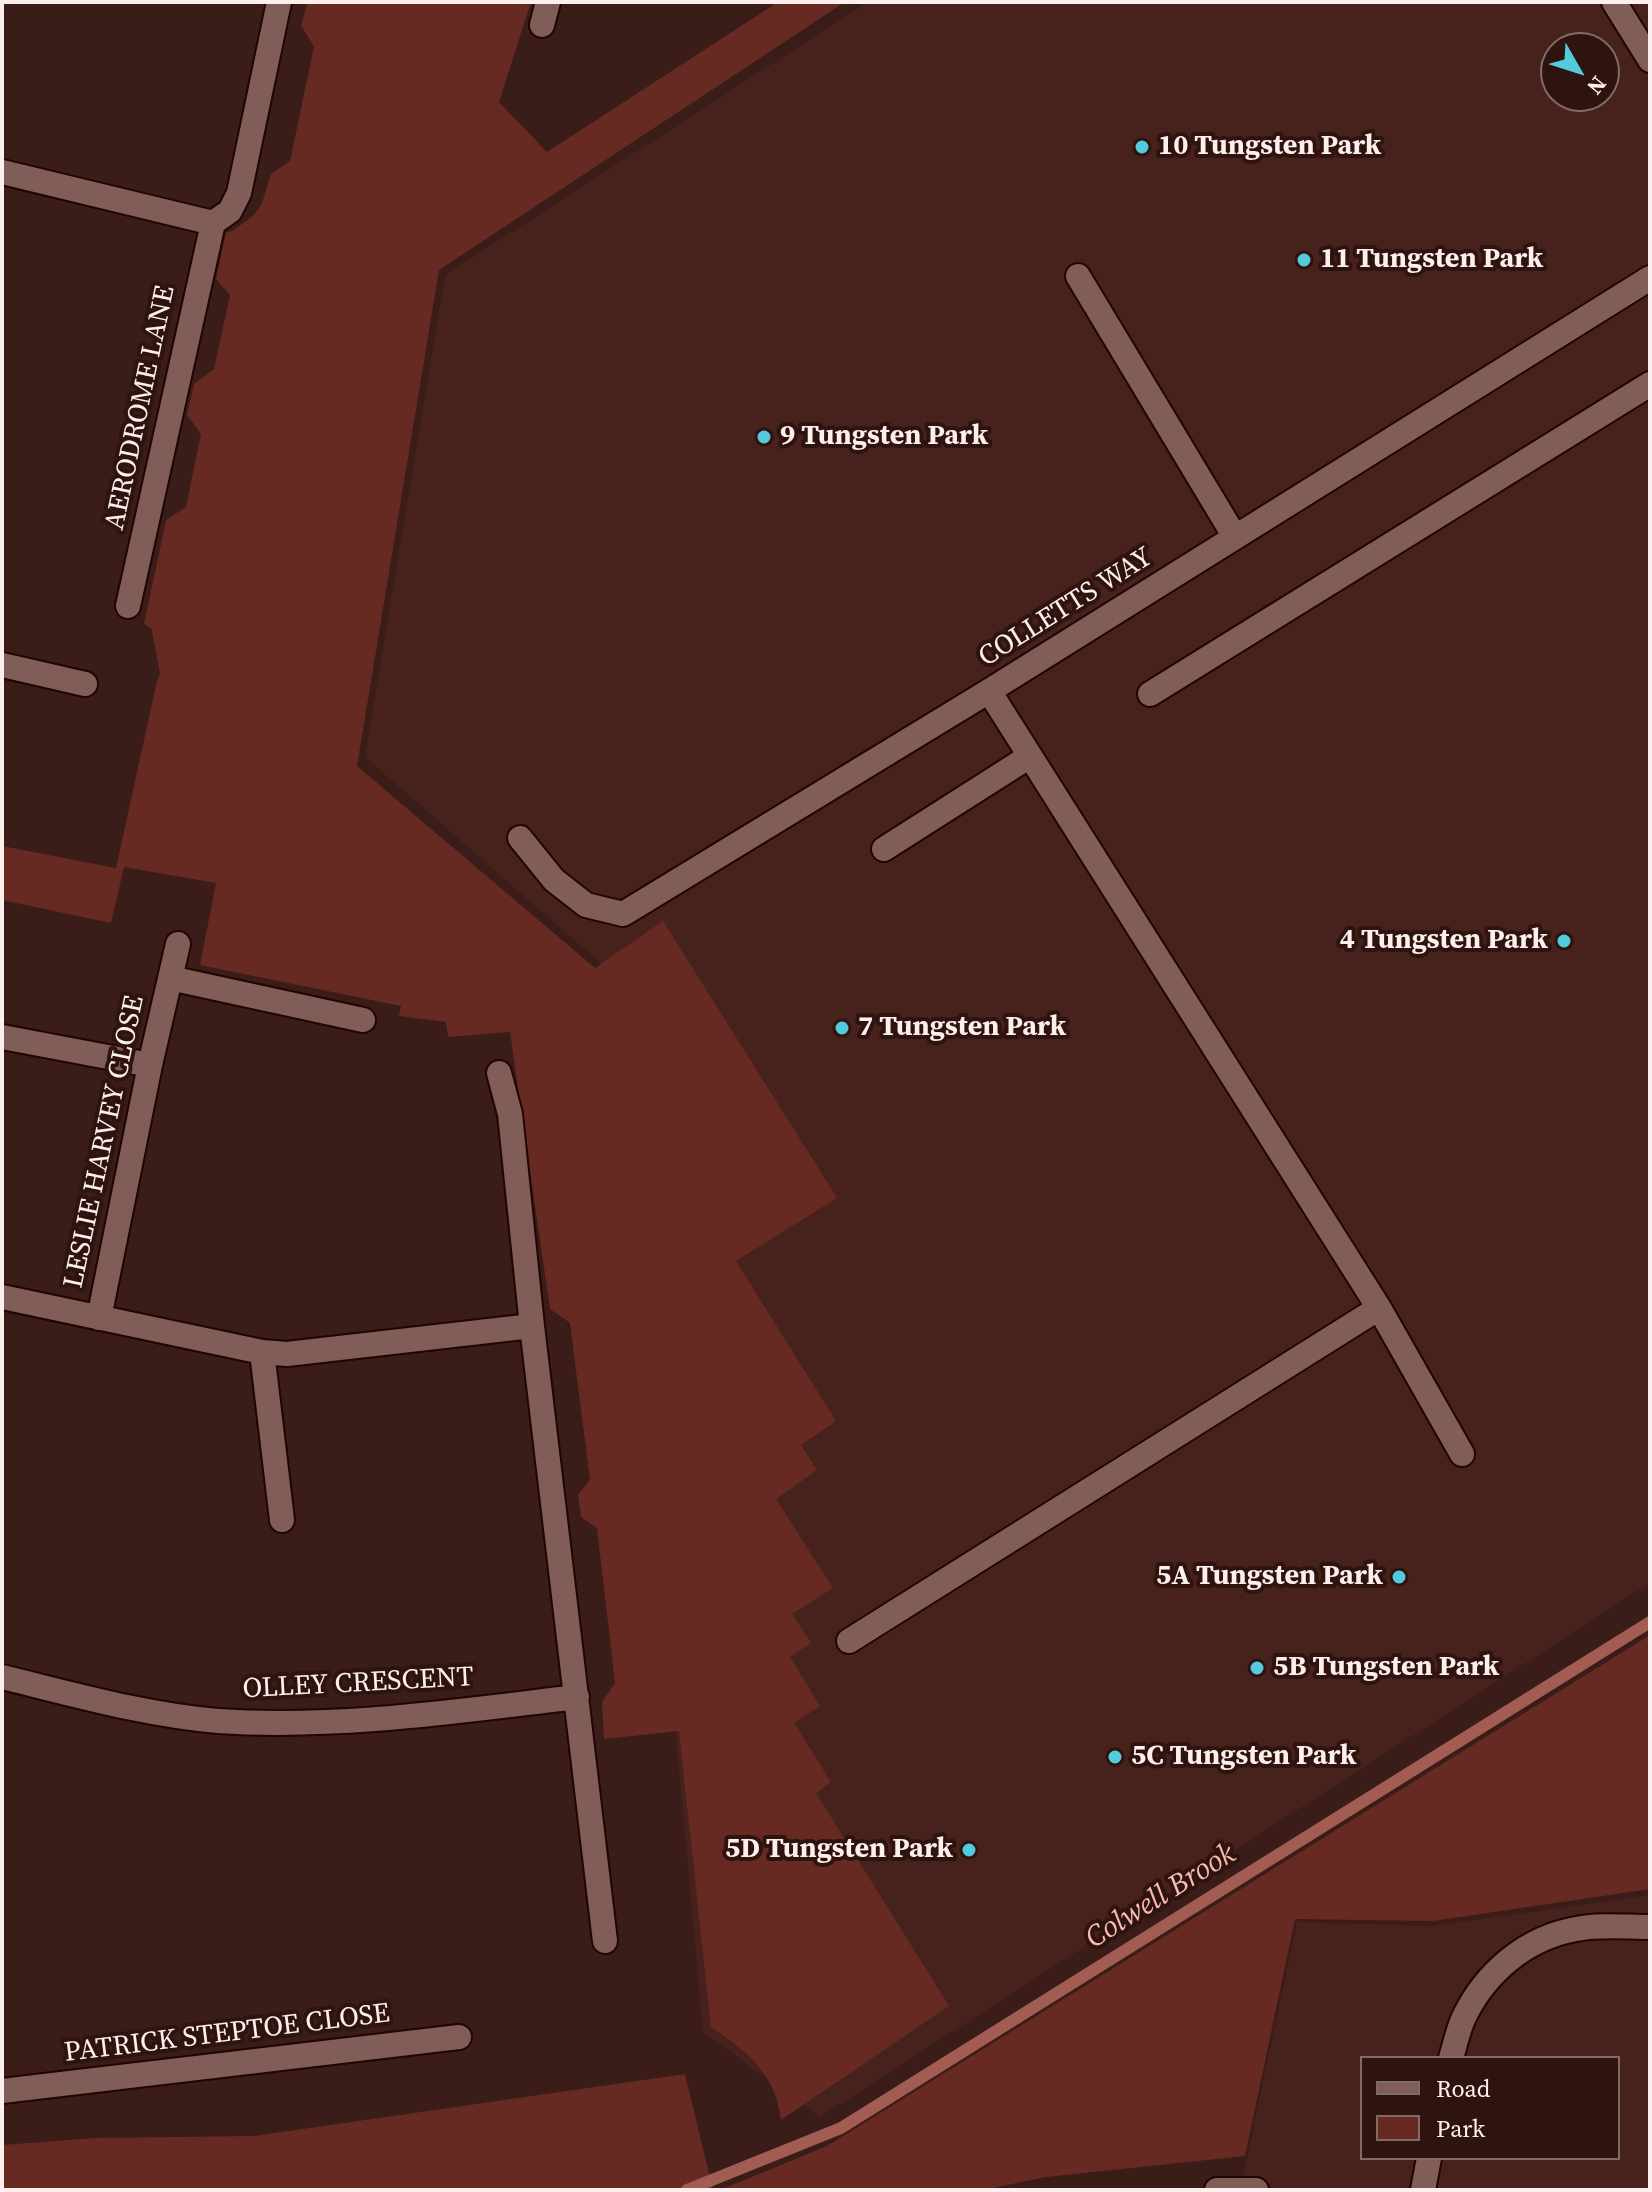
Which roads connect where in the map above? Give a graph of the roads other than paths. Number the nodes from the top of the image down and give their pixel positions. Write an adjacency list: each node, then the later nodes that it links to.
1 (279, 2): 5 (street, AERODROME LANE)
2 (1614, 2): 3 (street)
3 (1650, 60)
4 (2, 172): 5 (street)
5 (213, 223): 10 (street, AERODROME LANE)
6 (1078, 276): 9 (street)
7 (1650, 278): 9 (street, COLLETTS WAY)
8 (1650, 384): 14 (street)
9 (1235, 537): 13 (street, COLLETTS WAY)
10 (128, 606)
11 (2, 665): 12 (street)
12 (85, 684)
13 (989, 691): 15 (street); 16 (street, COLLETTS WAY)
14 (1150, 694)
15 (1030, 756): 17 (street); 25 (street)
16 (520, 838)
17 (884, 849)
18 (178, 944): 19 (street, LESLIE HARVEY CLOSE)
19 (170, 978): 20 (street, LESLIE HARVEY CLOSE); 22 (street, LESLIE HARVEY CLOSE)
20 (363, 1020)
21 (2, 1037): 22 (street)
22 (150, 1065): 26 (street, LESLIE HARVEY CLOSE)
23 (499, 1073): 27 (street)
24 (2, 1297): 26 (street)
25 (1379, 1308): 29 (street); 31 (street)
26 (99, 1318): 28 (street)
27 (532, 1326): 28 (street); 33 (street)
28 (262, 1352): 30 (street)
29 (1462, 1454)
30 (282, 1520)
31 (849, 1641)
32 (2, 1677): 33 (street, OLLEY CRESCENT)
33 (577, 1697): 35 (street)
34 (1650, 1927): 37 (street)
35 (605, 1941)
36 (459, 2037): 38 (street, PATRICK STEPTOE CLOSE)
37 (1452, 2056)
38 (2, 2091)
39 (1429, 2160): 42 (street)
40 (1217, 2190): 41 (street)
41 (1256, 2190)
42 (1423, 2190)

